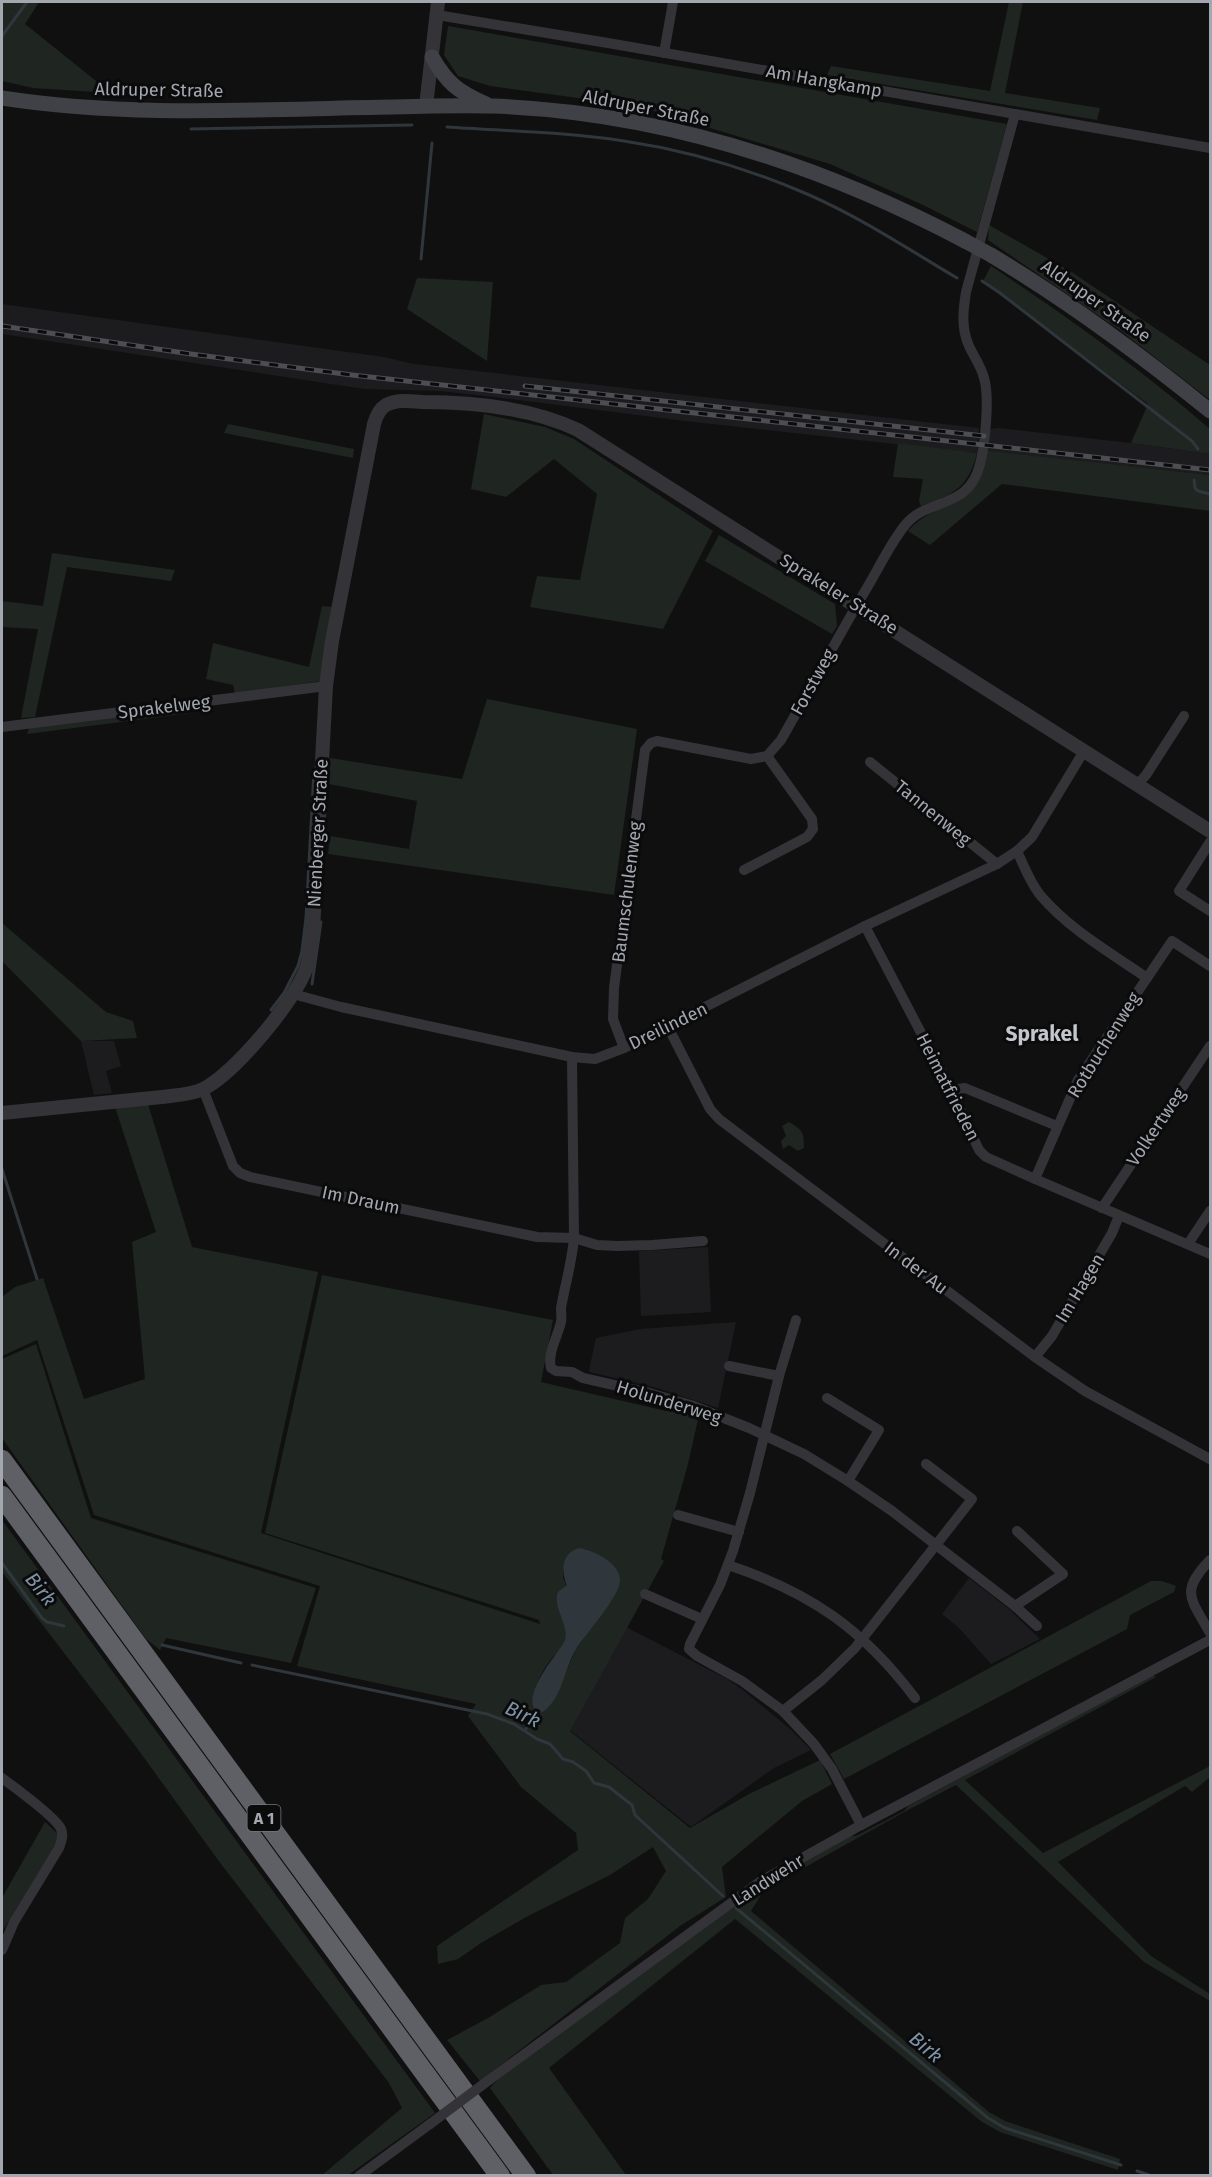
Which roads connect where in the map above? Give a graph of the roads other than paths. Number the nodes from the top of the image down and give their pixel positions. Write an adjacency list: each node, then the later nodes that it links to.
1 (673, 2): 3 (street)
2 (437, 8): 3 (street, Am Hangkamp); 4 (street)
3 (664, 52): 8 (street, Am Hangkamp)
4 (432, 57): 6 (street); 7 (main road)
5 (2, 98): 6 (main road, Aldruper Straße)
6 (426, 106): 7 (main road, Aldruper Straße)
7 (491, 106): 11 (main road, Aldruper Straße, bridge)
8 (1015, 114): 9 (street, Am Hangkamp); 12 (street, Forstweg)
9 (1210, 148)
10 (449, 402): 12 (street, Sprakeler Straße); 13 (street, Nienberger Straße)
11 (1210, 411)
12 (857, 605): 16 (street, Sprakeler Straße); 17 (street, Forstweg)
13 (326, 686): 15 (street, Sprakelweg); 29 (street, Nienberger Straße)
14 (1184, 716): 19 (street)
15 (2, 727)
16 (1084, 751): 19 (street, Sprakeler Straße); 22 (street, Dreilinden)
17 (767, 756): 24 (street); 32 (street, Baumschulenweg)
18 (870, 762): 23 (street, Tannenweg)
19 (1137, 785): 20 (street, Sprakeler Straße)
20 (1210, 831)
21 (1210, 842): 25 (street)
22 (1017, 851): 23 (street, Dreilinden); 28 (street, Rotbuchenweg)
23 (997, 864): 26 (street, Dreilinden)
24 (744, 870)
25 (1210, 911)
26 (865, 926): 30 (street, Dreilinden); 35 (street, Heimatfrieden)
27 (1210, 966): 28 (street, Rotbuchenweg)
28 (1147, 978): 37 (street, Rotbuchenweg)
29 (293, 994): 33 (street, Dreilinden); 34 (street, Nienberger Straße)
30 (668, 1027): 32 (street, Dreilinden); 47 (street, In der Au)
31 (1210, 1046): 39 (street, Volkertweg)
32 (624, 1048): 33 (street, Dreilinden)
33 (572, 1057): 42 (street)
34 (203, 1089): 36 (street, Nienberger Straße); 42 (street, Im Draum)
35 (951, 1090): 37 (street); 38 (street, Heimatfrieden)
36 (2, 1113)
37 (1058, 1126): 38 (street, Rotbuchenweg)
38 (1035, 1179): 39 (street, Heimatfrieden)
39 (1102, 1208): 41 (street, Heimatfrieden)
40 (1210, 1211): 44 (street)
41 (1119, 1216): 44 (street, Heimatfrieden); 47 (street, Im Hagen)
42 (574, 1238): 43 (street, Im Draum); 51 (street, Holunderweg)
43 (703, 1241)
44 (1188, 1244): 45 (street, Heimatfrieden)
45 (1210, 1254)
46 (796, 1320): 49 (street)
47 (1035, 1357): 52 (street, In der Au)
48 (729, 1366): 49 (street)
49 (779, 1376): 51 (street)
50 (827, 1398): 55 (street)
51 (764, 1435): 55 (street, Holunderweg); 59 (street)
52 (1210, 1459)
53 (2, 1460): 77 (highway, A 1)
54 (926, 1464): 60 (street)
55 (848, 1481): 60 (street, Holunderweg)
56 (2, 1496): 76 (highway, A 1)
57 (678, 1515): 59 (street)
58 (1017, 1531): 64 (street)
59 (739, 1532): 62 (street)
60 (936, 1546): 64 (street, Holunderweg); 68 (street)
61 (1210, 1560): 67 (street)
62 (728, 1565): 65 (street); 68 (street)
63 (645, 1594): 65 (street)
64 (1015, 1606): 66 (street, Holunderweg)
65 (702, 1619): 71 (street)
66 (1037, 1626)
67 (1210, 1633)
68 (863, 1638): 70 (street); 71 (street)
69 (1210, 1640): 73 (street, Landwehr)
70 (915, 1698)
71 (783, 1711): 73 (street)
72 (2, 1778): 74 (street)
73 (861, 1826): 75 (street, Landwehr, bridge)
74 (2, 1950)
75 (359, 2175)
76 (500, 2175)
77 (526, 2175)

